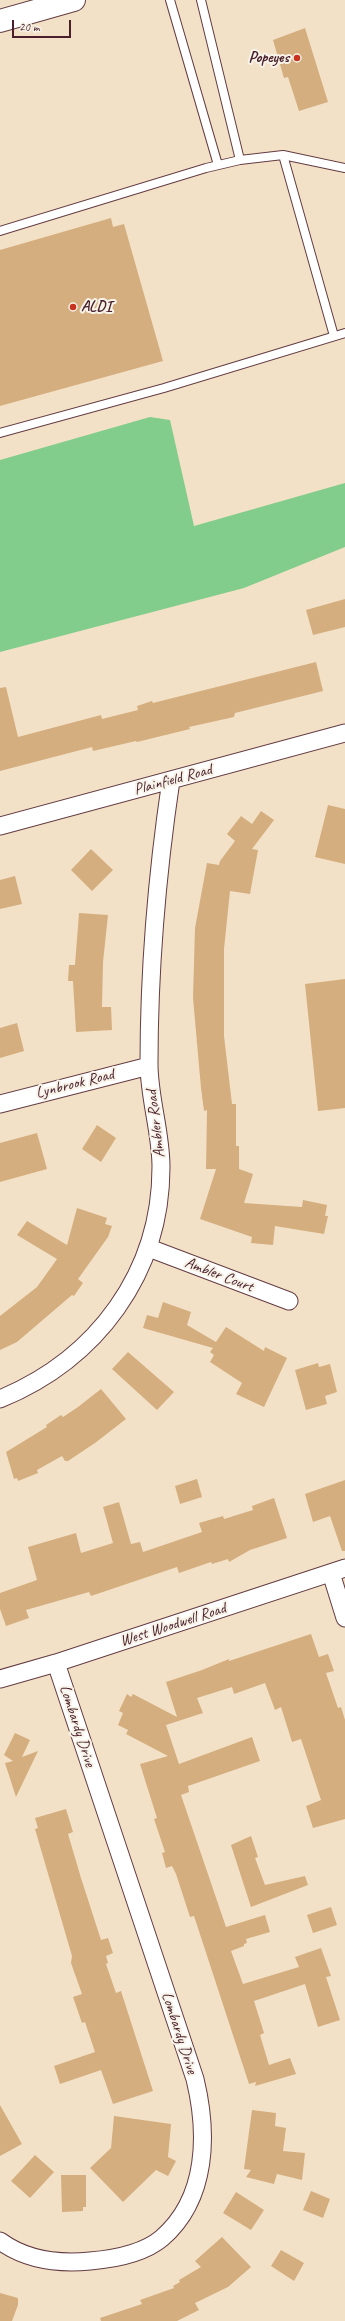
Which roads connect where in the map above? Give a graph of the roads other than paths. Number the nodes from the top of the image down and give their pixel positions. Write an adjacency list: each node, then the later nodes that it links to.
1 (74, 0): 4 (main road)
2 (170, 0): 7 (lane)
3 (201, 0): 6 (lane)
4 (0, 21)
5 (283, 155): 6 (lane); 8 (lane); 11 (lane)
6 (240, 160): 7 (lane)
7 (218, 165): 9 (lane)
8 (345, 168)
9 (0, 231)
10 (345, 333): 11 (lane)
11 (334, 336): 12 (lane)
12 (0, 434)
13 (345, 733): 14 (street, Plainfield Road)
14 (171, 780): 15 (street, Plainfield Road); 16 (street, Ambler Road)
15 (0, 826)
16 (149, 1066): 17 (street, Lynbrook Road); 18 (street, Ambler Road)
17 (0, 1104)
18 (149, 1248): 19 (street, Ambler Court); 20 (street, Ambler Road)
19 (289, 1301)
20 (0, 1399)
21 (338, 1570): 22 (street); 23 (street, West Woodwell Road)
22 (345, 1618)
23 (56, 1663): 24 (street, West Woodwell Road); 25 (street, Lombardy Drive)
24 (0, 1678)
25 (0, 2241)

